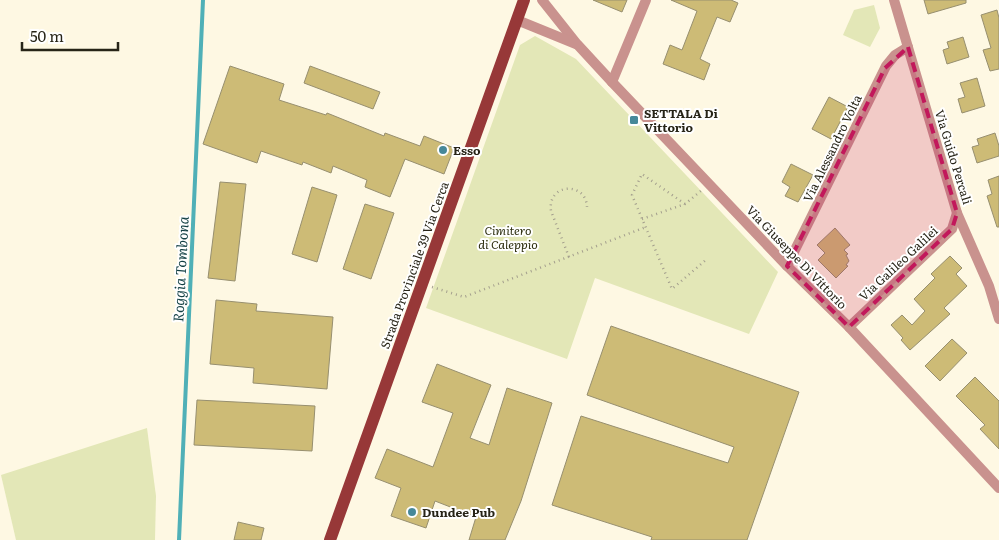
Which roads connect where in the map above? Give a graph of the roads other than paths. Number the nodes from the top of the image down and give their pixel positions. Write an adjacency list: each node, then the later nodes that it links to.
1 (524, 0): 5 (main road, Strada Provinciale 39 Via Cerca)
2 (542, 0): 6 (street, Via Giuseppe Di Vittorio)
3 (646, 0): 8 (street)
4 (894, 0): 7 (street, Via Guido Percali)
5 (517, 20): 6 (street, Via Giuseppe Di Vittorio); 14 (main road, Strada Provinciale 39 Via Cerca)
6 (577, 44): 8 (street, Via Giuseppe Di Vittorio)
7 (908, 47): 9 (street, Via Guido Percali); 10 (street, Via Alessandro Volta)
8 (612, 82): 10 (street, Via Giuseppe Di Vittorio)
9 (957, 213): 11 (street, Via Guido Percali); 12 (street, Via Galileo Galilei)
10 (787, 266): 12 (street, Via Giuseppe Di Vittorio)
11 (999, 319)
12 (848, 327): 13 (street, Via Giuseppe Di Vittorio)
13 (999, 488)
14 (330, 540)

